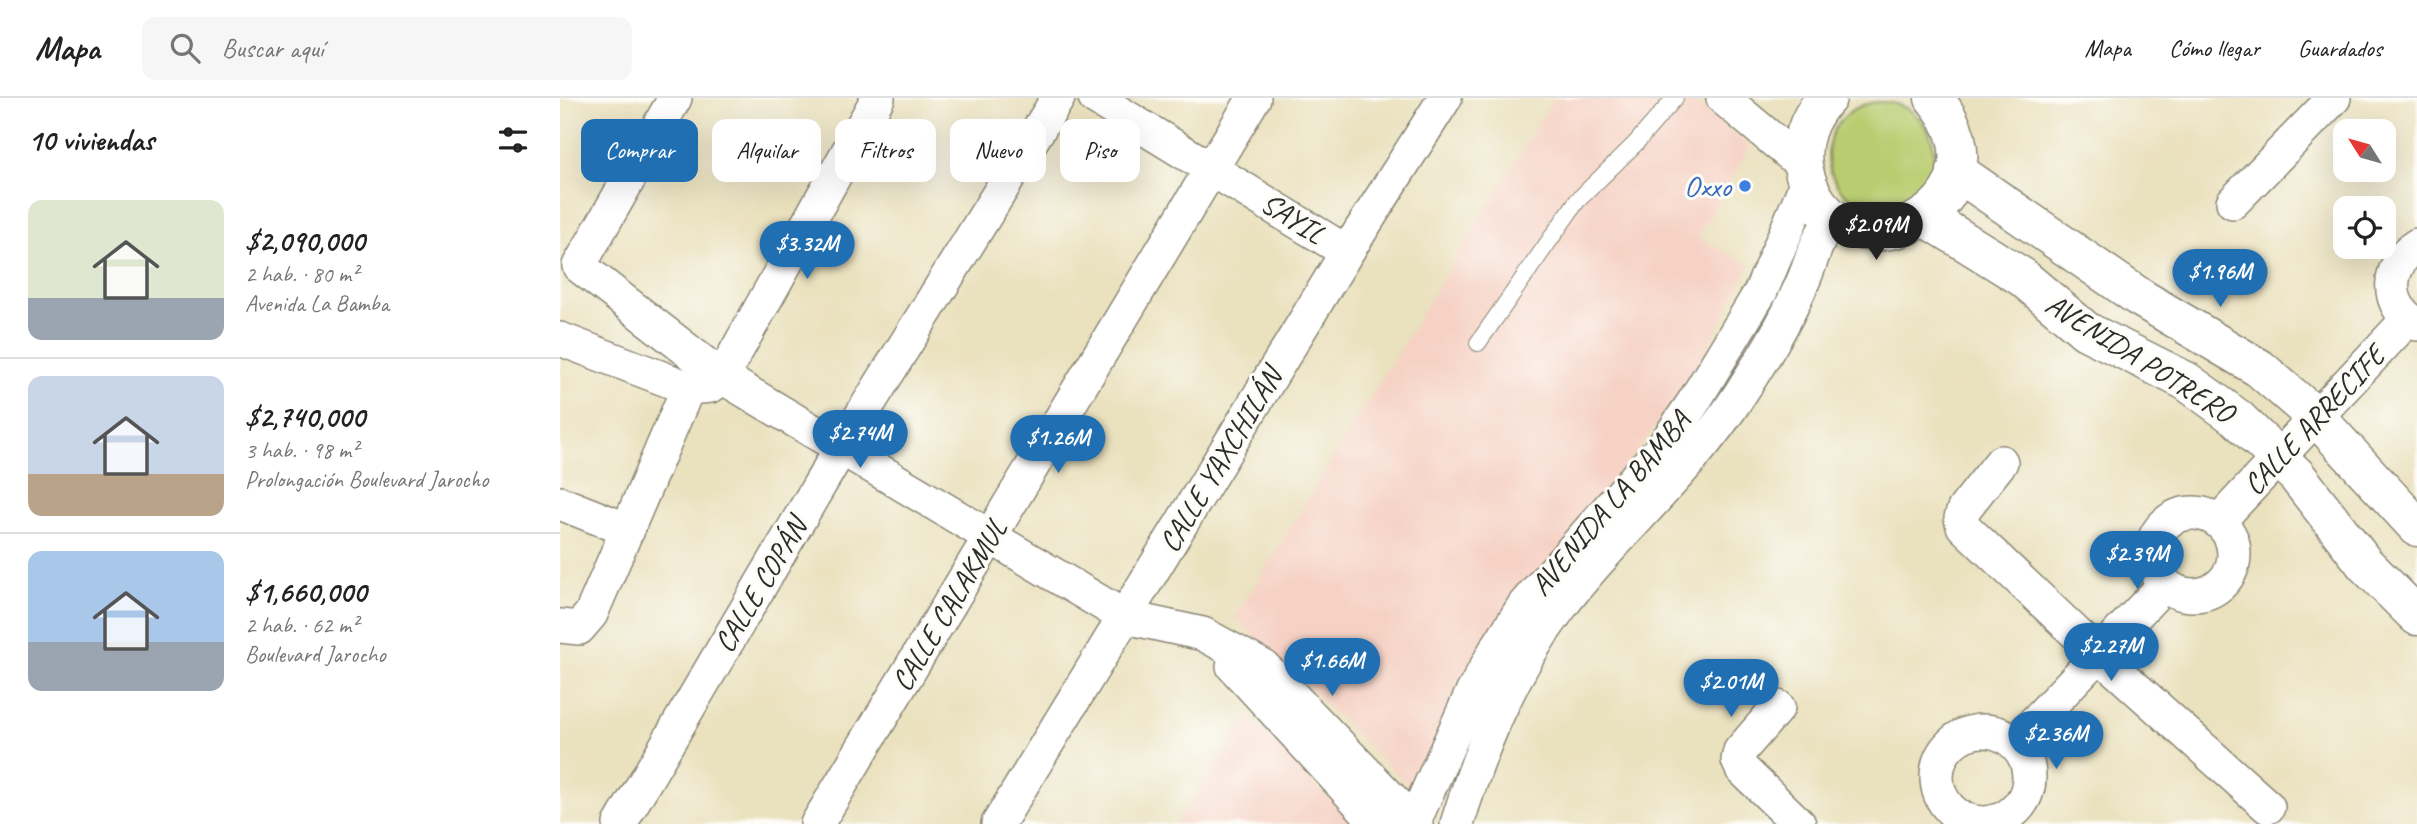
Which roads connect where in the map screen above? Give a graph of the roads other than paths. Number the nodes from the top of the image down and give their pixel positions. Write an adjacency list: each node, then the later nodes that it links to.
1 (675, 98): 23 (street)
2 (878, 98): 23 (street)
3 (1058, 98): 26 (street, CALLE COPÁN)
4 (1095, 98): 12 (street, SAYIL)
5 (1254, 98): 12 (street, CALLE CALAKMUL)
6 (1445, 98): 19 (street, CALLE YAXCHILÁN)
7 (1675, 98): 22 (lane)
8 (1723, 98): 14 (street)
9 (1827, 98): 14 (street)
10 (1934, 98): 13 (street)
11 (2334, 98): 15 (street)
12 (1211, 167): 19 (street, SAYIL); 33 (street, CALLE CALAKMUL)
13 (1956, 171): 17 (street); 25 (street, AVENIDA POTRERO)
14 (1805, 174): 16 (street); 44 (street, AVENIDA LA BAMBA)
15 (2233, 202)
16 (1835, 218): 17 (street); 49 (street, AVENIDA LA BAMBA)
17 (1927, 218): 27 (street, AVENIDA POTRERO)
18 (2417, 245): 20 (street)
19 (1347, 252): 36 (street, CALLE YAXCHILÁN)
20 (2412, 321): 25 (street, CALLE ARRECIFE)
21 (560, 339): 24 (street)
22 (1478, 343)
23 (722, 377): 24 (street); 26 (street)
24 (688, 388): 32 (street)
25 (2317, 418): 27 (street, CALLE ARRECIFE); 31 (street, AVENIDA POTRERO)
26 (840, 450): 33 (street); 45 (street, CALLE COPÁN)
27 (2280, 458): 30 (street, CALLE ARRECIFE); 35 (street, AVENIDA POTRERO)
28 (2001, 462): 39 (street)
29 (560, 503): 32 (street)
30 (2219, 522): 34 (street); 34 (street)
31 (2417, 527)
32 (628, 530): 37 (street)
33 (991, 535): 36 (street); 46 (street, CALLE CALAKMUL)
34 (2165, 584): 39 (street)
35 (2417, 616)
36 (1125, 617): 38 (street); 47 (street, CALLE YAXCHILÁN)
37 (570, 627)
38 (1203, 634): 44 (street); 48 (street)
39 (2099, 655): 41 (street); 42 (street)
40 (1778, 707): 50 (street)
41 (2015, 743): 43 (street); 43 (street)
42 (2268, 807)
43 (1944, 817)
44 (1414, 823)
45 (620, 824)
46 (817, 824)
47 (998, 824)
48 (1378, 824)
49 (1457, 824)
50 (1800, 824)

